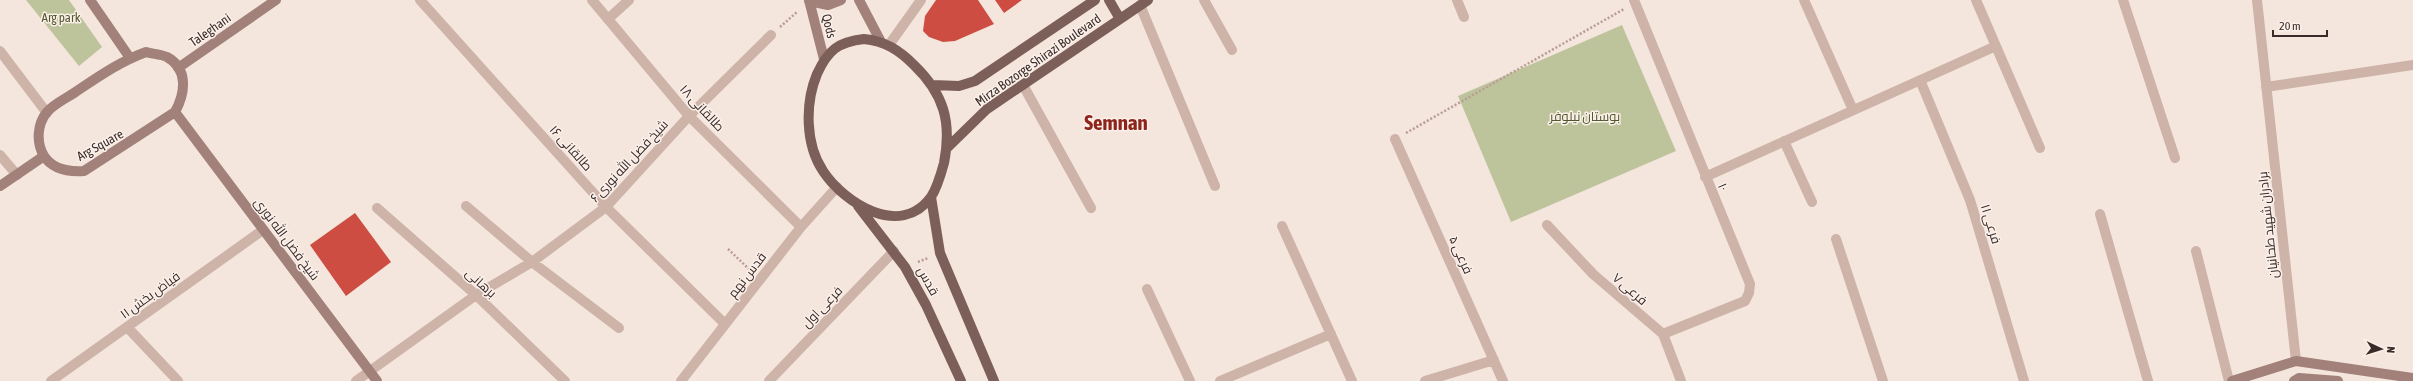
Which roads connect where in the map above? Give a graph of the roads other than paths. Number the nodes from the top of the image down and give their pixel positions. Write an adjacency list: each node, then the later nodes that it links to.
1 (90, 0): 28 (main road)
2 (276, 0): 31 (main road, Taleghani)
3 (420, 0): 56 (street, طالقانی ۱۶)
4 (592, 0): 21 (street, طالقانی ۱۸)
5 (629, 0): 21 (street)
6 (809, 0): 7 (main road); 29 (main road, Qods)
7 (841, 0)
8 (859, 0): 24 (main road)
9 (921, 0): 24 (street)
10 (1095, 0): 33 (main road, Mirza Bozorge Shirazi Boulevard)
11 (1108, 0): 22 (main road)
12 (1204, 0): 26 (street)
13 (1457, 0): 20 (street)
14 (1804, 0): 36 (street)
15 (1976, 0): 25 (street)
16 (2123, 0): 46 (street)
17 (2257, 0): 35 (street, برادران شهید طحانیان)
18 (1635, 1): 48 (street, ۱۰)
19 (1144, 3): 22 (main road, Mirza Bozorge Shirazi Boulevard); 50 (street)
20 (1464, 17)
21 (608, 19): 39 (street, طالقانی ۱۸)
22 (1120, 19): 34 (main road, Mirza Bozorge Shirazi Boulevard)
23 (770, 35): 39 (street, شیخ فضل الله نوری ۶)
24 (885, 43): 29 (main road); 33 (main road)
25 (1996, 46): 32 (street); 43 (street)
26 (1232, 50)
27 (0, 51): 37 (street)
28 (130, 58): 31 (main road); 37 (main road)
29 (824, 59): 51 (main road)
30 (2413, 65): 35 (street)
31 (178, 68): 38 (main road)
32 (1920, 80): 36 (street); 96 (street, فرعی ۱۱)
33 (933, 85): 42 (main road)
34 (1023, 85): 42 (main road, Mirza Bozorge Shirazi Boulevard); 58 (street)
35 (2266, 87): 76 (street, برادران شهید طحانیان)
36 (1852, 110): 41 (street)
37 (46, 112): 45 (main road)
38 (175, 112): 45 (main road, Arg Square); 63 (main road, شیخ فضل الله نوری)
39 (689, 116): 56 (street, شیخ فضل الله نوری ۶); 62 (street, طالقانی ۱۸)
40 (1395, 139): 75 (street, فرعی ۵)
41 (1784, 141): 48 (street); 53 (street)
42 (947, 148): 52 (main road)
43 (2040, 148)
44 (0, 155): 47 (street)
45 (44, 156): 47 (main road)
46 (2175, 158)
47 (18, 175): 49 (main road)
48 (1705, 177): 74 (street, ۱۰)
49 (0, 186)
50 (1215, 186)
51 (837, 188): 54 (main road); 62 (street, قدس نهم)
52 (931, 197): 54 (main road); 88 (main road, قدس)
53 (1812, 202)
54 (856, 203): 65 (main road, قدس)
55 (466, 206): 67 (street)
56 (606, 207): 67 (street, شیخ فضل الله نوری ۶); 70 (street, طالقانی ۱۶)
57 (377, 208): 69 (street, برهانی)
58 (1091, 208)
59 (2100, 214): 97 (street)
60 (1547, 225): 74 (street, فرعی ۷)
61 (1282, 226): 73 (street)
62 (801, 227): 70 (street, قدس نهم)
63 (263, 230): 71 (street, فیاض بخش ۱۱); 77 (main road, شیخ فضل الله نوری)
64 (1836, 239): 95 (street)
65 (894, 251): 86 (street, فرعی اول); 87 (main road, قدس)
66 (2196, 251): 98 (street)
67 (532, 262): 69 (street, شیخ فضل الله نوری ۶); 72 (street)
68 (1147, 289): 89 (street)
69 (476, 295): 77 (street, شیخ فضل الله نوری ۶); 84 (street, برهانی)
70 (725, 324): 85 (street, قدس نهم)
71 (127, 327): 80 (street, فیاض بخش ۱۱); 81 (street)
72 (619, 328)
73 (1331, 334): 90 (street); 91 (street)
74 (1663, 334): 94 (street, فرعی ۷)
75 (1494, 360): 92 (street); 93 (street, فرعی ۵)
76 (2296, 360): 78 (main road); 79 (main road); 98 (main road)
77 (370, 371): 82 (street, شیخ فضل الله نوری ۶); 83 (main road, شیخ فضل الله نوری)
78 (2413, 378)
79 (2298, 380): 99 (main road)
80 (51, 381)
81 (178, 381)
82 (356, 381)
83 (377, 381)
84 (565, 381)
85 (682, 381)
86 (769, 381)
87 (961, 381)
88 (994, 381)
89 (1190, 381)
90 (1220, 381)
91 (1352, 381)
92 (1425, 381)
93 (1503, 381)
94 (1680, 381)
95 (1883, 381)
96 (2024, 381)
97 (2148, 381)
98 (2231, 381)
99 (2338, 381)

